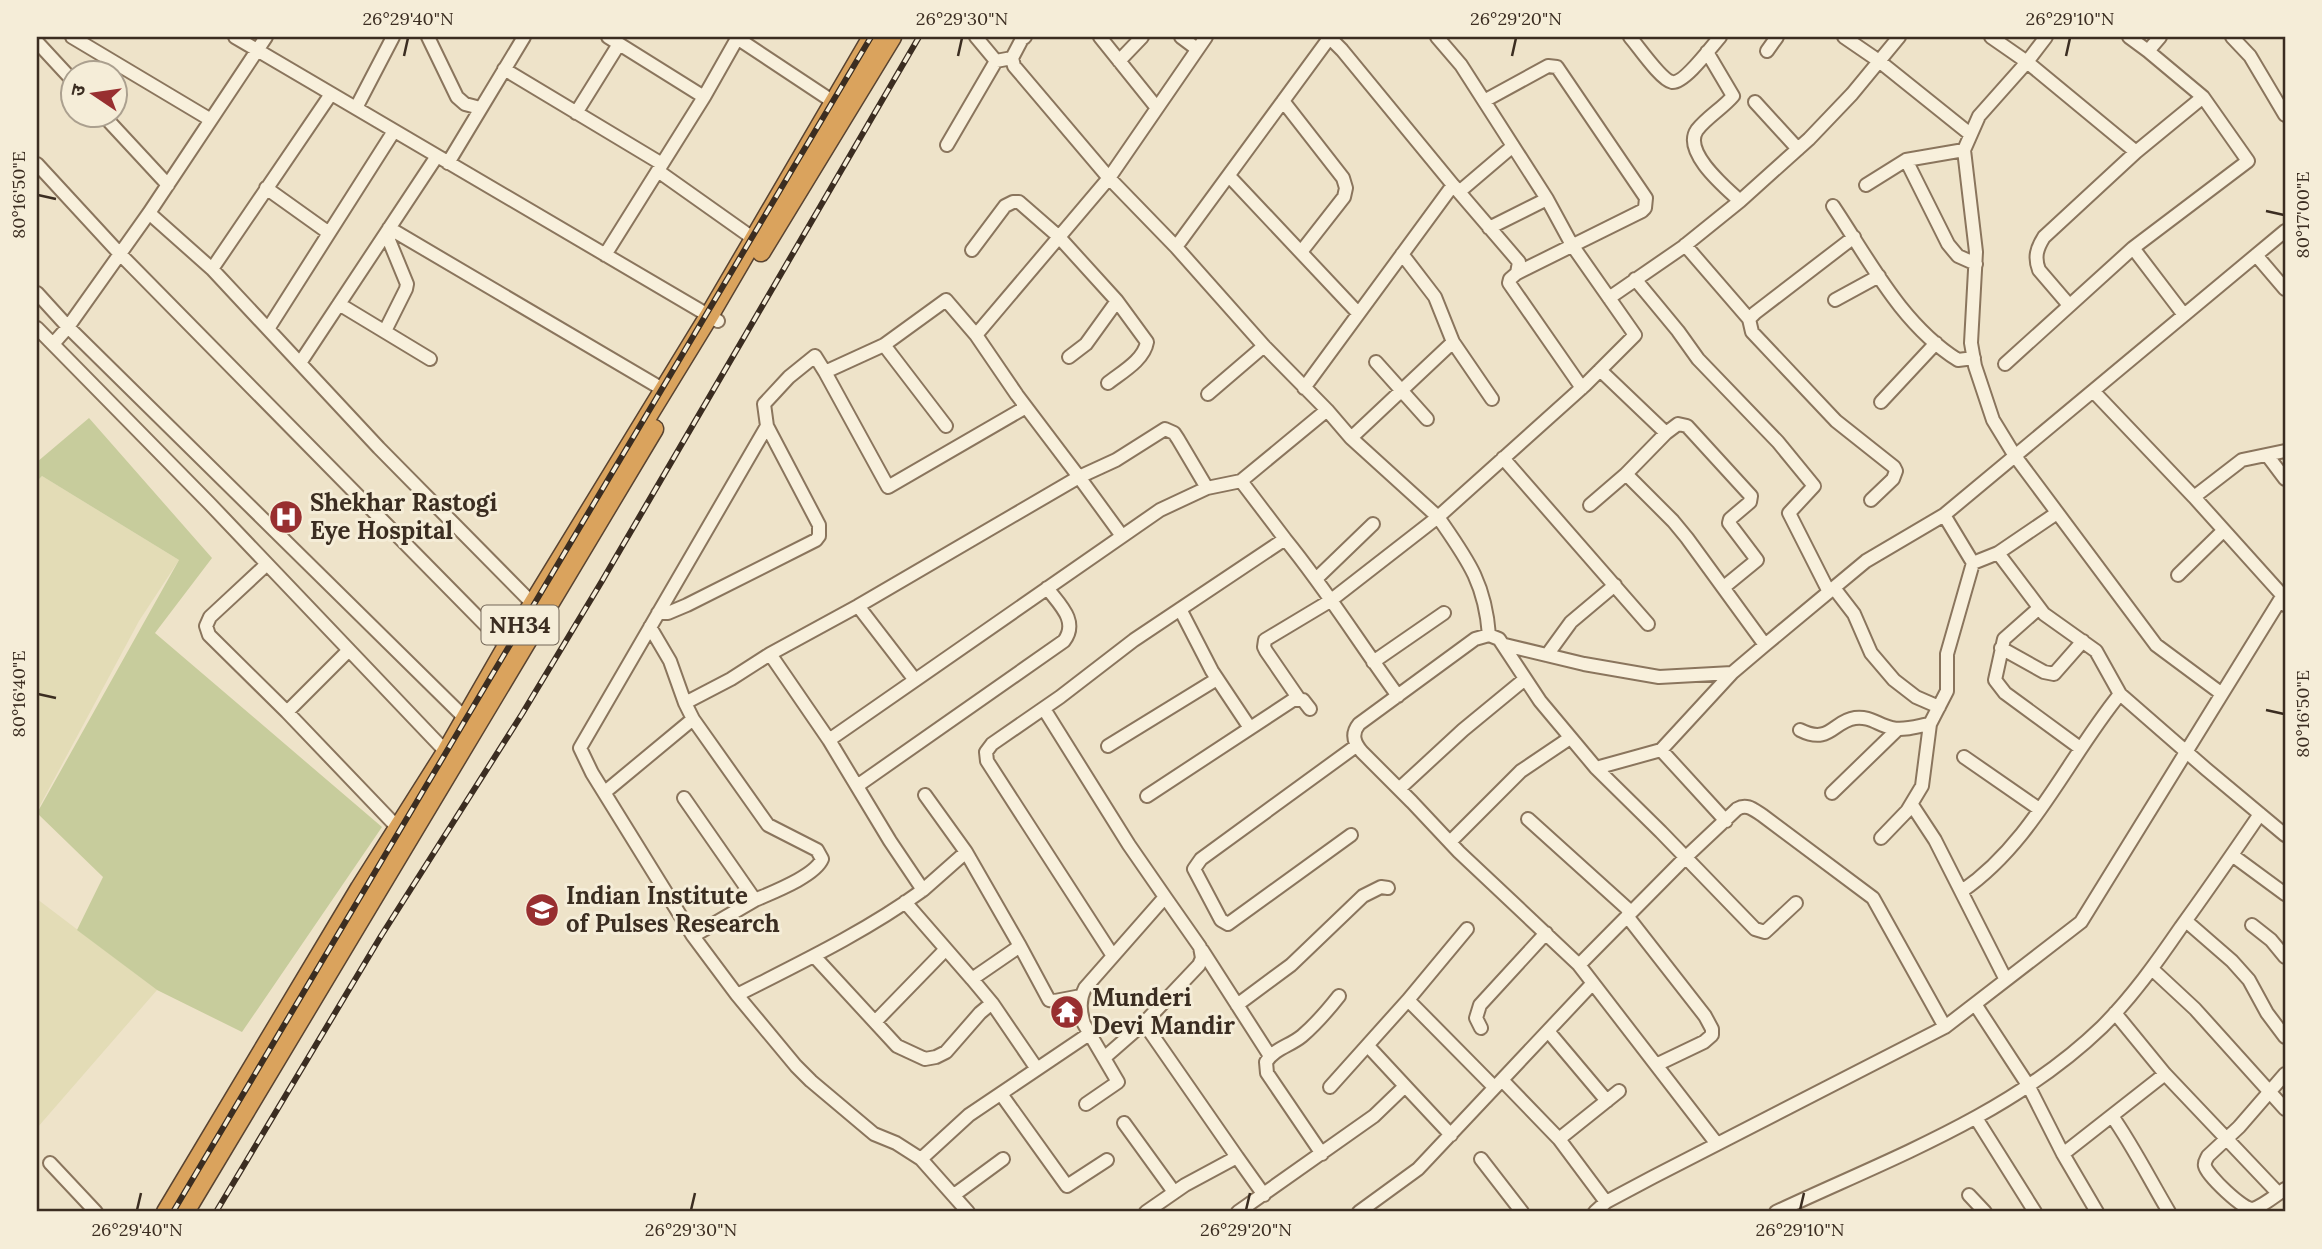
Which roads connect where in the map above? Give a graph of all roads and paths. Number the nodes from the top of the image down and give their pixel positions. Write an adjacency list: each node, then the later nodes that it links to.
1 (72, 37): 54 (street)
2 (235, 37): 31 (street)
3 (266, 37): 31 (street)
4 (393, 37): 49 (street)
5 (428, 37): 50 (street)
6 (524, 37): 41 (street)
7 (872, 37): 48 (highway, NH34)
8 (892, 37): 108 (highway, NH34)
9 (976, 37): 36 (street)
10 (1025, 37): 35 (street)
11 (1100, 37): 37 (street)
12 (1142, 37): 37 (street)
13 (1181, 37): 30 (street)
14 (1206, 37): 30 (street)
15 (1329, 37): 45 (street); 72 (street)
16 (1437, 37): 46 (street)
17 (1630, 37): 34 (street)
18 (1720, 37): 34 (street)
19 (1777, 37): 32 (street)
20 (1844, 37): 38 (street)
21 (1899, 37): 38 (street)
22 (1991, 37): 39 (street)
23 (2046, 37): 39 (street)
24 (2129, 37): 33 (street)
25 (2160, 37): 33 (street)
26 (2232, 37): 53 (street)
27 (737, 38): 43 (street); 48 (street)
28 (614, 41): 43 (street); 52 (street)
29 (37, 42): 40 (street)
30 (1197, 49): 51 (street)
31 (257, 50): 42 (street); 54 (street)
32 (1767, 51)
33 (2148, 51): 44 (street)
34 (1707, 52): 74 (street)
35 (1012, 58): 36 (street); 68 (street)
36 (996, 61): 58 (street)
37 (1119, 61): 51 (street)
38 (1879, 61): 57 (street); 60 (street)
39 (2027, 62): 57 (street); 62 (street)
40 (60, 67)
41 (504, 69): 50 (street); 52 (street)
42 (331, 94): 49 (street); 71 (street)
43 (704, 97): 66 (street)
44 (2203, 97): 62 (street); 87 (street)
45 (1283, 101): 67 (street); 89 (street)
46 (1484, 101): 59 (street); 84 (street)
47 (1755, 102): 60 (street)
48 (835, 103): 83 (highway, NH34)
49 (356, 108): 56 (street)
50 (480, 108): 63 (street)
51 (1157, 108): 68 (street)
52 (576, 113): 66 (street)
53 (2285, 115)
54 (211, 120): 69 (street)
55 (117, 130): 69 (street)
56 (394, 131): 63 (street); 80 (street)
57 (1970, 134): 61 (street)
58 (947, 145)
59 (1513, 146): 72 (street); 73 (street)
60 (1798, 149): 74 (street)
61 (1964, 150): 64 (street); 94 (street)
62 (2136, 152): 105 (street)
63 (442, 159): 78 (street); 92 (street)
64 (1906, 160): 70 (street); 94 (street)
65 (37, 164): 90 (street)
66 (660, 167): 83 (street); 92 (street)
67 (1229, 176): 86 (street); 89 (street)
68 (1109, 178): 81 (street); 86 (street)
69 (168, 185): 76 (street)
70 (1866, 185)
71 (266, 188): 80 (street); 95 (street)
72 (1456, 189): 77 (street); 91 (street)
73 (1547, 199): 77 (street); 84 (street)
74 (1740, 201): 85 (street)
75 (1833, 206): 82 (street)
76 (149, 213): 90 (street); 95 (street)
77 (1489, 228): 96 (street)
78 (388, 230): 104 (street); 113 (street); 131 (street)
79 (2285, 231): 93 (street)
80 (329, 233): 112 (street)
81 (1058, 236): 88 (street); 103 (street); 114 (street)
82 (1854, 237): 97 (street); 109 (street)
83 (754, 239): 108 (highway, NH34)
84 (1572, 244): 96 (street); 101 (street)
85 (1685, 245): 98 (street); 109 (street)
86 (1176, 247): 119 (street)
87 (2133, 248): 105 (street); 107 (street)
88 (972, 250)
89 (1301, 252): 106 (street)
90 (120, 254): 110 (street); 188 (street)
91 (1402, 254): 106 (street); 115 (street)
92 (605, 255): 108 (street)
93 (2256, 255): 99 (street); 107 (street)
94 (1976, 264): 121 (street)
95 (212, 269): 112 (street)
96 (1517, 273): 129 (street)
97 (1879, 276): 102 (street); 116 (street)
98 (1634, 279): 101 (street); 171 (street)
99 (2285, 289)
100 (37, 293): 110 (street)
101 (1609, 298): 126 (street)
102 (1835, 300)
103 (1117, 301): 120 (street); 128 (street)
104 (339, 304): 113 (street); 124 (street)
105 (2069, 305): 125 (street)
106 (1358, 313): 130 (street)
107 (2184, 315): 133 (street)
108 (714, 319): 131 (highway, NH34); 188 (highway, NH34)
109 (1749, 319): 154 (street)
110 (68, 327): 117 (street); 206 (street)
111 (37, 328): 117 (street)
112 (268, 329): 124 (street)
113 (385, 331): 122 (street)
114 (976, 335): 118 (street); 137 (street)
115 (1453, 342): 132 (street); 135 (street)
116 (1936, 343): 121 (street); 136 (street)
117 (53, 344): 165 (street)
118 (884, 345): 127 (street); 141 (street)
119 (1264, 346): 130 (street); 134 (street)
120 (1069, 357)
121 (1974, 358): 146 (street)
122 (430, 359)
123 (1376, 362): 132 (street)
124 (300, 363): 174 (street)
125 (2005, 364)
126 (1600, 370): 129 (street); 142 (street)
127 (825, 372): 137 (street); 140 (street)
128 (1108, 383)
129 (1582, 387): 147 (street)
130 (1304, 388): 138 (street)
131 (664, 390): 174 (highway, NH34)
132 (1402, 390): 139 (street); 143 (street)
133 (2093, 391): 146 (street); 153 (street)
134 (1208, 394)
135 (1492, 399)
136 (1881, 402)
137 (1026, 407): 149 (street)
138 (1327, 410): 143 (street); 151 (street)
139 (1427, 419)
140 (767, 426): 178 (street); 178 (street)
141 (946, 426)
142 (1666, 433): 148 (street); 169 (street)
143 (1351, 438): 158 (street)
144 (2285, 451): 145 (street)
145 (2267, 455): 150 (street); 153 (street)
146 (2015, 456): 156 (street); 157 (street)
147 (1503, 458): 158 (street); 168 (street)
148 (1626, 474): 155 (street); 169 (street)
149 (1079, 477): 152 (street); 161 (street); 175 (street)
150 (2285, 479)
151 (1241, 481): 152 (street); 162 (street)
152 (1207, 488): 161 (street)
153 (2194, 497): 160 (street)
154 (1871, 500)
155 (1590, 505)
156 (2057, 513): 163 (street); 197 (street)
157 (1944, 515): 164 (street); 171 (street)
158 (1438, 517): 173 (street); 182 (street)
159 (1373, 524): 167 (street)
160 (2223, 531): 166 (street); 172 (street)
161 (1122, 537): 170 (street)
162 (1285, 539): 167 (street); 177 (street)
163 (1998, 553): 164 (street); 176 (street)
164 (1973, 563): 201 (street)
165 (267, 564): 187 (street); 204 (street)
166 (2179, 575)
167 (1317, 578): 173 (street)
168 (1615, 585): 180 (street); 190 (street)
169 (1724, 587): 185 (street)
170 (1047, 588): 195 (street); 221 (street)
171 (1831, 590): 185 (street); 201 (street)
172 (2283, 599): 197 (street)
173 (1330, 601): 191 (street); 199 (street)
174 (533, 604): 188 (highway, NH34)
175 (858, 606): 189 (street); 195 (street)
176 (2039, 607): 183 (street); 186 (street)
177 (1180, 609): 193 (street); 202 (street)
178 (658, 613): 181 (street)
179 (1444, 613): 191 (street)
180 (1648, 624)
181 (650, 627): 200 (street); 223 (street)
182 (1489, 635): 184 (street); 198 (street)
183 (2083, 641): 186 (street); 196 (street)
184 (1505, 645): 190 (street); 194 (street)
185 (1765, 645): 192 (street)
186 (2001, 648): 215 (street)
187 (349, 650): 204 (street); 218 (street)
188 (512, 651): 206 (highway, NH34)
189 (770, 654): 200 (street); 212 (street)
190 (1547, 655): 192 (street)
191 (1373, 662): 198 (street)
192 (1732, 673): 216 (street)
193 (1217, 679): 208 (street); 213 (street)
194 (1525, 679): 211 (street); 222 (street)
195 (915, 680): 212 (street)
196 (2120, 694): 215 (street); 217 (street)
197 (2222, 694): 217 (street)
198 (1398, 696): 214 (street)
199 (1299, 699): 203 (street); 208 (street)
200 (685, 703): 205 (street)
201 (1939, 707): 207 (street)
202 (1044, 709): 245 (street); 259 (street)
203 (1310, 709)
204 (287, 712): 233 (street)
205 (693, 719): 223 (street); 246 (street)
206 (470, 724): 218 (highway, NH34)
207 (1930, 724): 209 (street); 228 (street)
208 (1250, 728): 226 (street)
209 (1898, 729): 210 (street); 224 (street)
210 (1800, 730)
211 (1570, 738): 220 (street); 237 (street)
212 (829, 740): 221 (street)
213 (1108, 746)
214 (1356, 746): 222 (street); 234 (street)
215 (2080, 748): 229 (street)
216 (1661, 750): 220 (street); 232 (street)
217 (2186, 751): 230 (street); 264 (street)
218 (451, 757): 233 (highway, NH34); 266 (highway, NH34)
219 (1964, 757): 229 (street)
220 (1596, 768): 240 (street)
221 (857, 786): 242 (street)
222 (1399, 789): 237 (street)
223 (605, 792): 254 (street)
224 (1832, 793)
225 (925, 796): 238 (street)
226 (1147, 796)
227 (684, 798): 246 (street)
228 (1912, 805): 236 (street); 243 (street)
229 (2039, 809): 243 (street)
230 (2260, 814): 235 (street); 239 (street)
231 (1528, 819): 249 (street)
232 (1726, 821): 240 (street); 277 (street)
233 (398, 828): 266 (highway, NH34)
234 (1351, 835)
235 (2285, 835)
236 (1881, 838)
237 (1450, 842): 253 (street)
238 (966, 852): 242 (street); 255 (street)
239 (2232, 855): 244 (street); 250 (street)
240 (1686, 857): 248 (street); 249 (street)
241 (1388, 888): 273 (street)
242 (923, 890): 247 (street)
243 (1962, 891): 264 (street)
244 (2285, 894)
245 (1165, 897): 256 (street); 259 (street)
246 (755, 900): 254 (street)
247 (905, 902): 257 (street); 258 (street)
248 (1796, 903)
249 (1629, 914): 261 (street); 285 (street)
250 (2186, 921): 262 (street); 281 (street)
251 (2252, 925): 260 (street)
252 (1467, 929): 270 (street)
253 (1546, 933): 261 (street); 278 (street)
254 (693, 936): 267 (street)
255 (1020, 946): 263 (street); 268 (street)
256 (1200, 947): 273 (street); 276 (street)
257 (946, 949): 263 (street); 275 (street)
258 (814, 956): 267 (street); 275 (street)
259 (1113, 956): 268 (street)
260 (2285, 956)
261 (1579, 965): 265 (street)
262 (2152, 969): 274 (street); 294 (street)
263 (972, 979): 271 (street)
264 (2006, 980): 272 (street)
265 (1593, 983): 279 (street); 285 (street)
266 (308, 991): 322 (highway, NH34); 323 (highway, NH34)
267 (737, 995): 309 (street)
268 (1081, 996): 280 (street)
269 (1339, 996): 283 (street)
270 (1408, 1000): 282 (street); 289 (street)
271 (992, 1003): 275 (street); 286 (street)
272 (1975, 1004): 277 (street); 290 (street)
273 (1237, 1005): 283 (street)
274 (2115, 1013): 287 (street); 290 (street)
275 (875, 1022)
276 (1144, 1023): 284 (street); 308 (street)
277 (1945, 1027): 305 (street)
278 (1481, 1028)
279 (1548, 1031): 289 (street); 296 (street)
280 (1089, 1034): 284 (street); 286 (street)
281 (2285, 1037)
282 (1368, 1046): 291 (street); 292 (street)
283 (1270, 1056): 306 (street)
284 (1104, 1058): 297 (street)
285 (1656, 1065): 305 (street)
286 (1037, 1069): 295 (street)
287 (2165, 1074): 299 (street); 304 (street)
288 (2285, 1074): 294 (street)
289 (1498, 1084): 302 (street); 303 (street)
290 (2028, 1085): 300 (street); 307 (street)
291 (1329, 1087)
292 (1406, 1088): 302 (street); 306 (street)
293 (1619, 1091): 296 (street)
294 (2271, 1091): 298 (street); 304 (street)
295 (1001, 1094): 309 (street); 312 (street)
296 (1607, 1101): 303 (street)
297 (1086, 1104)
298 (2285, 1109)
299 (2112, 1116): 307 (street); 334 (street)
300 (1976, 1118): 330 (street); 332 (street)
301 (1124, 1123): 315 (street)
302 (1451, 1135): 327 (street)
303 (1559, 1139): 319 (street)
304 (2226, 1139): 314 (street); 314 (street)
305 (1717, 1144): 319 (street)
306 (1322, 1154): 317 (street)
307 (2063, 1154): 320 (street)
308 (1237, 1157): 315 (street); 317 (street)
309 (921, 1159): 316 (street)
310 (1003, 1159): 316 (street)
311 (1481, 1159): 328 (street)
312 (1107, 1160)
313 (50, 1163): 321 (street)
314 (2282, 1191)
315 (1174, 1192): 325 (street)
316 (954, 1195): 324 (street)
317 (1264, 1195): 326 (street)
318 (1969, 1195): 331 (street)
319 (1606, 1202): 329 (street)
320 (2095, 1208): 333 (street)
321 (96, 1212)
322 (166, 1212)
323 (185, 1212)
324 (968, 1212)
325 (1146, 1212)
326 (1238, 1212)
327 (1359, 1212)
328 (1522, 1212)
329 (1595, 1212)
330 (1776, 1212)
331 (1985, 1212)
332 (2035, 1212)
333 (2080, 1212)
334 (2169, 1212)

